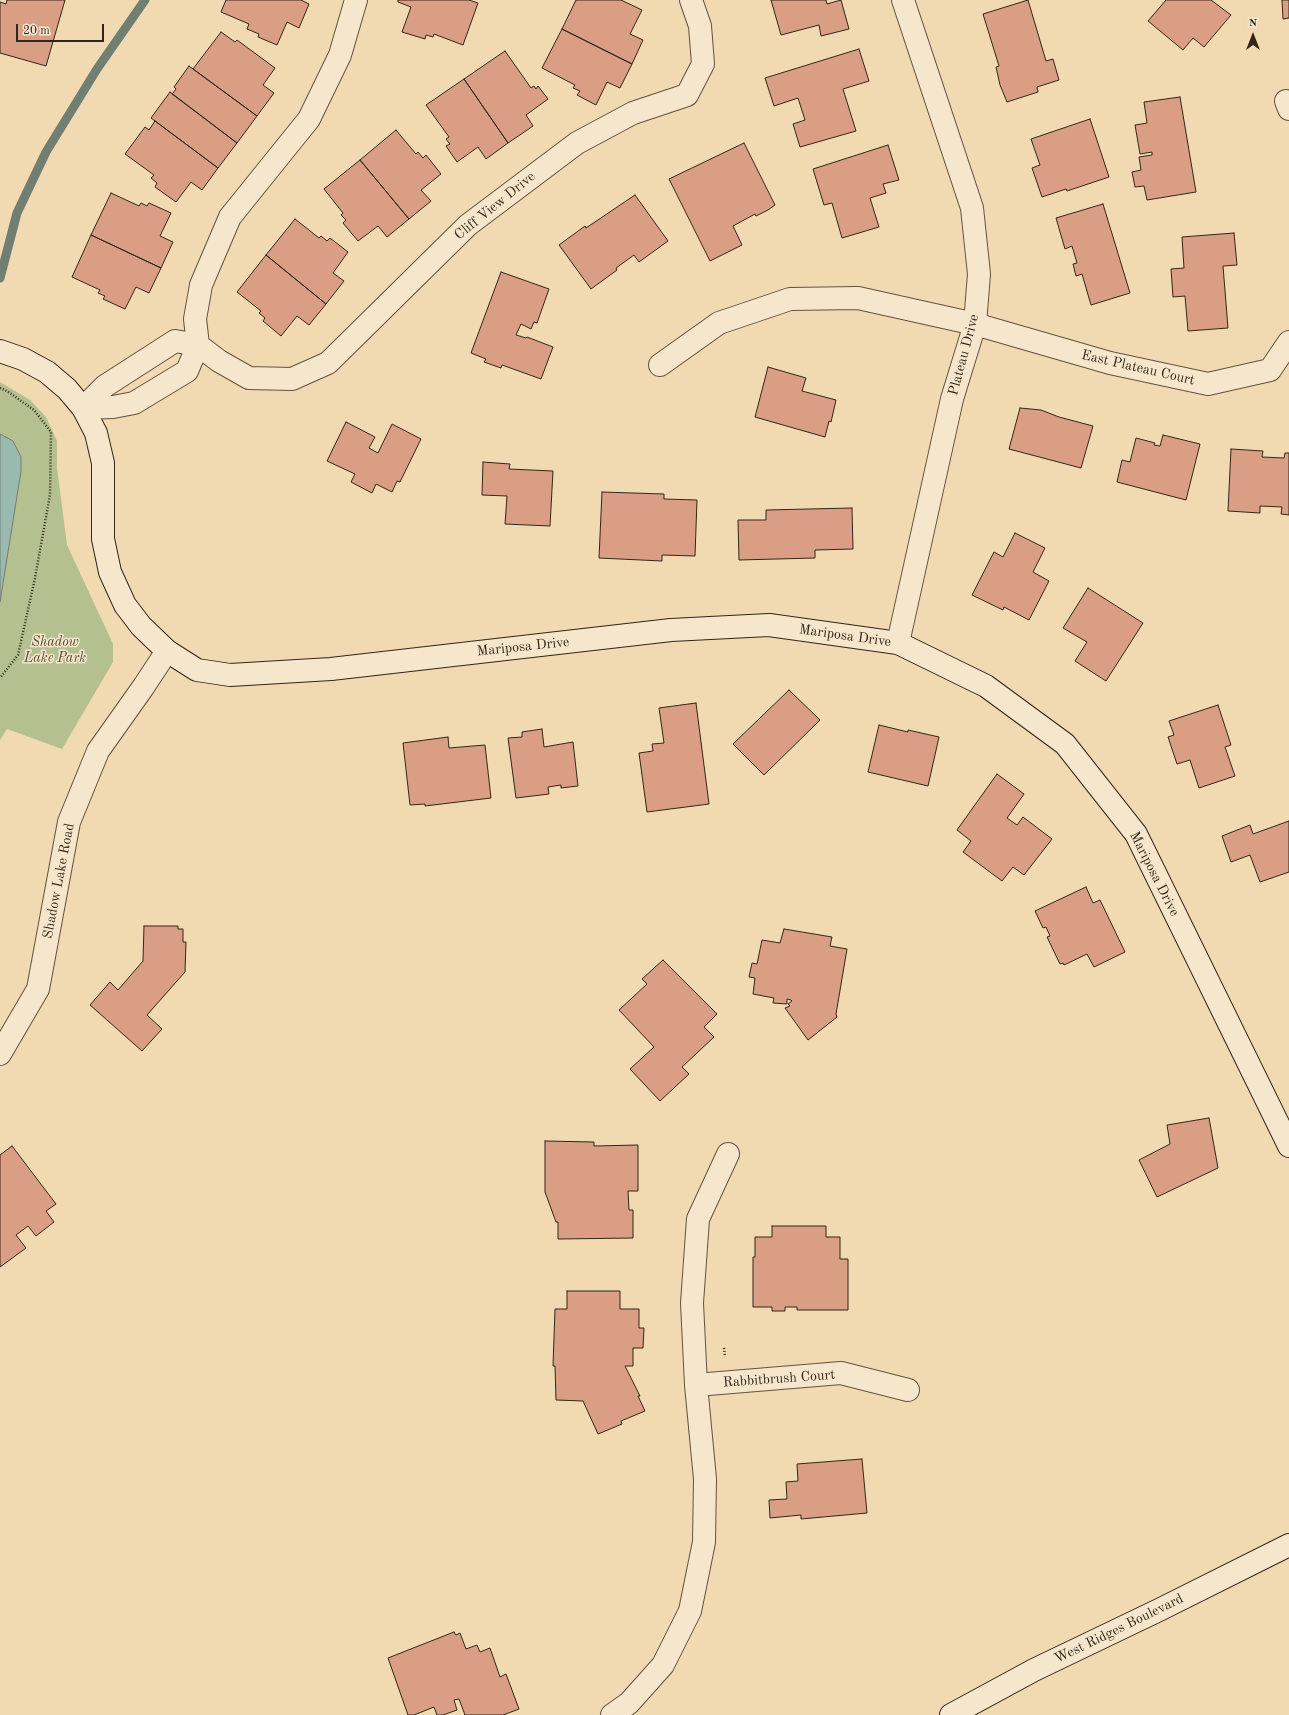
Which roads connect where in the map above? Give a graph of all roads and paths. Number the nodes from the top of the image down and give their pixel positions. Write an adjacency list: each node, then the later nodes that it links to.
1 (356, 0): 6 (street)
2 (691, 0): 6 (street, Cliff View Drive)
3 (903, 0): 4 (street, Plateau Drive)
4 (975, 324): 5 (street, East Plateau Court); 8 (street, East Plateau Court); 11 (street, Plateau Drive)
5 (1289, 342)
6 (198, 345): 10 (street, Cliff View Drive); 10 (street)
7 (0, 351): 10 (street, Mariposa Drive)
8 (660, 365)
9 (0, 388): 13 (path)
10 (83, 408): 12 (street, Mariposa Drive)
11 (898, 643): 12 (street, Mariposa Drive); 15 (street, Mariposa Drive)
12 (167, 651): 14 (street, Shadow Lake Road)
13 (0, 678)
14 (0, 1054)
15 (1289, 1146)
16 (728, 1154): 17 (street)
17 (696, 1386): 18 (street, Rabbitbrush Court); 20 (street)
18 (908, 1390)
19 (1289, 1544): 21 (street, West Ridges Boulevard)
20 (612, 1715)
21 (951, 1715)

